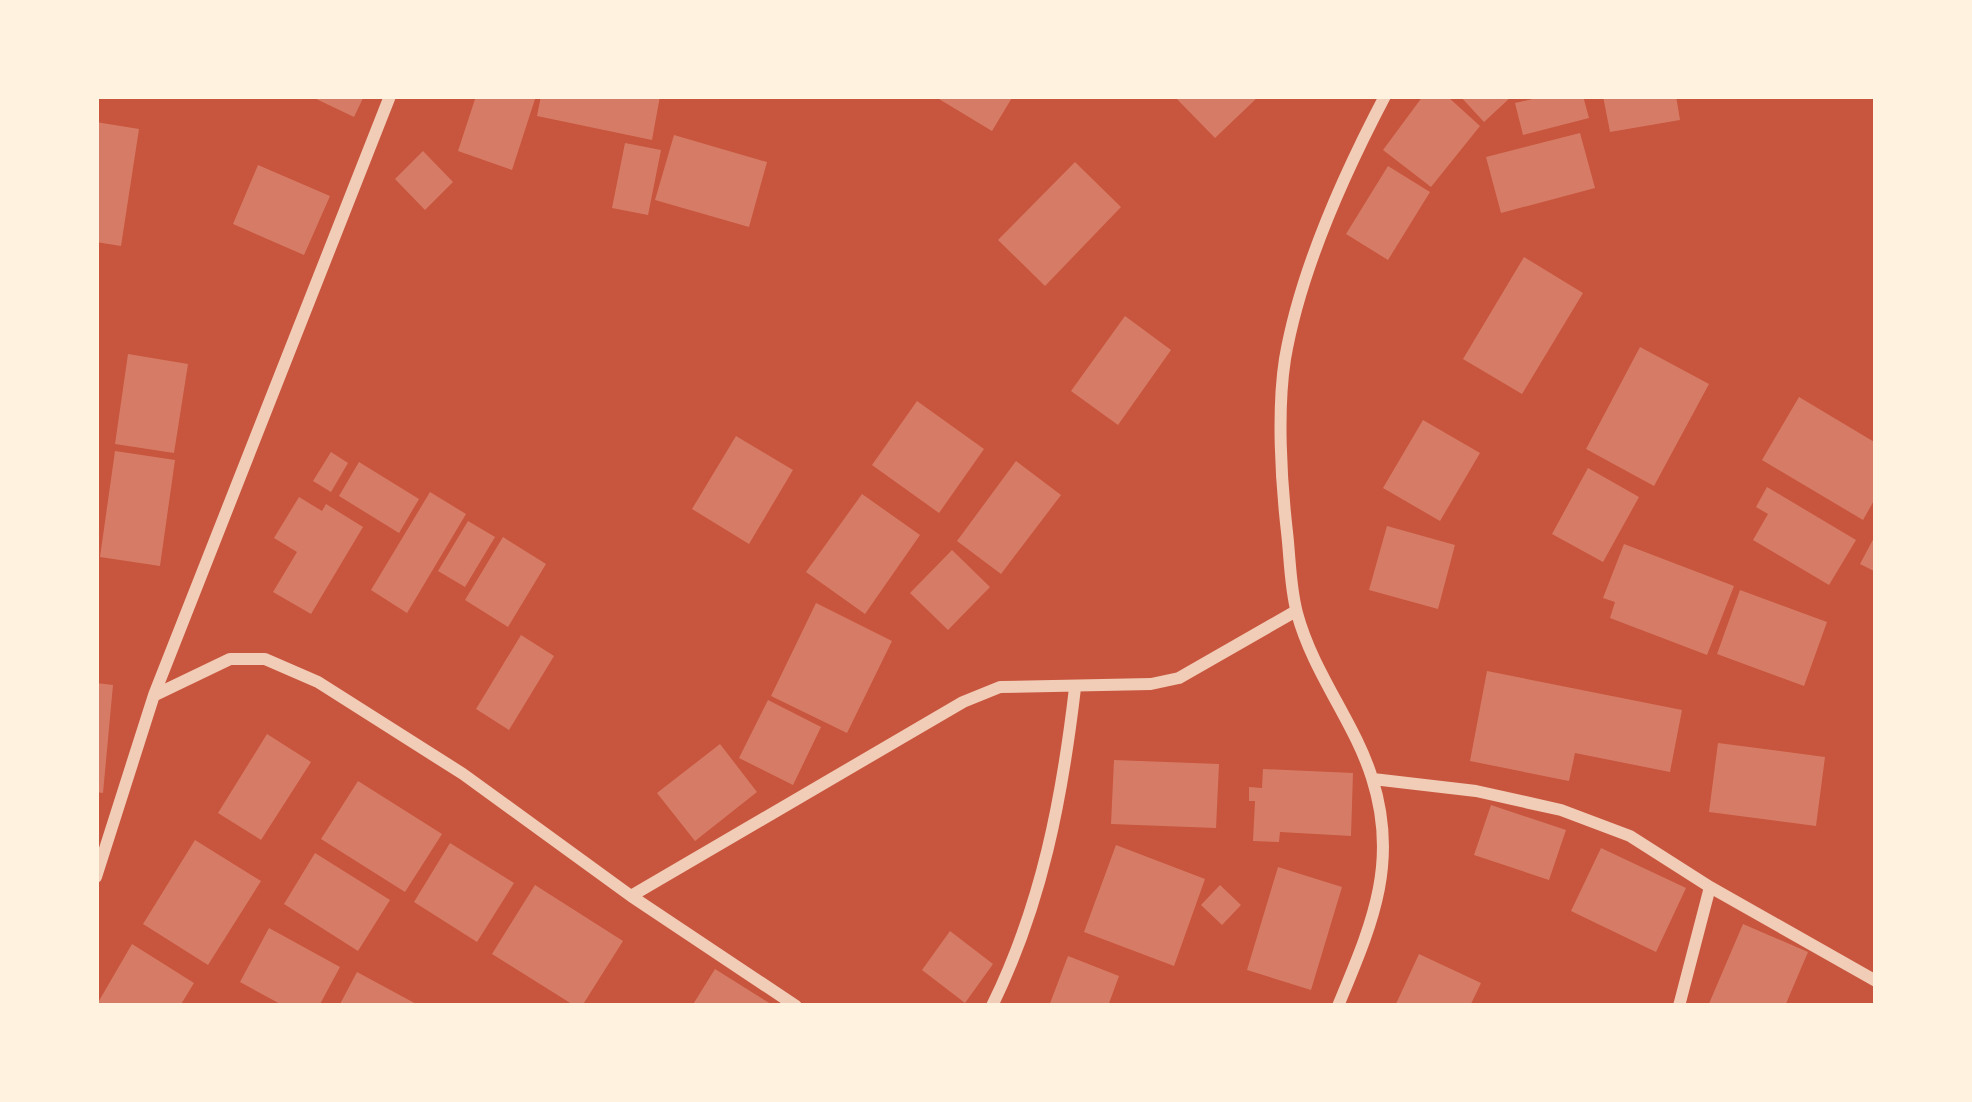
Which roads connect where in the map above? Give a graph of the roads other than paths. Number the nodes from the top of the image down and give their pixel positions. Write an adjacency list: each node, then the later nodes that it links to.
1 (390, 96): 5 (street)
2 (1385, 96): 3 (street)
3 (1296, 611): 4 (street); 6 (street)
4 (1075, 688): 9 (street); 12 (street)
5 (154, 695): 7 (street); 9 (street)
6 (1373, 779): 8 (street); 13 (street)
7 (96, 877)
8 (1710, 887): 10 (street); 14 (street)
9 (631, 896): 11 (street)
10 (1876, 981)
11 (796, 1006)
12 (992, 1006)
13 (1338, 1006)
14 (1679, 1006)

